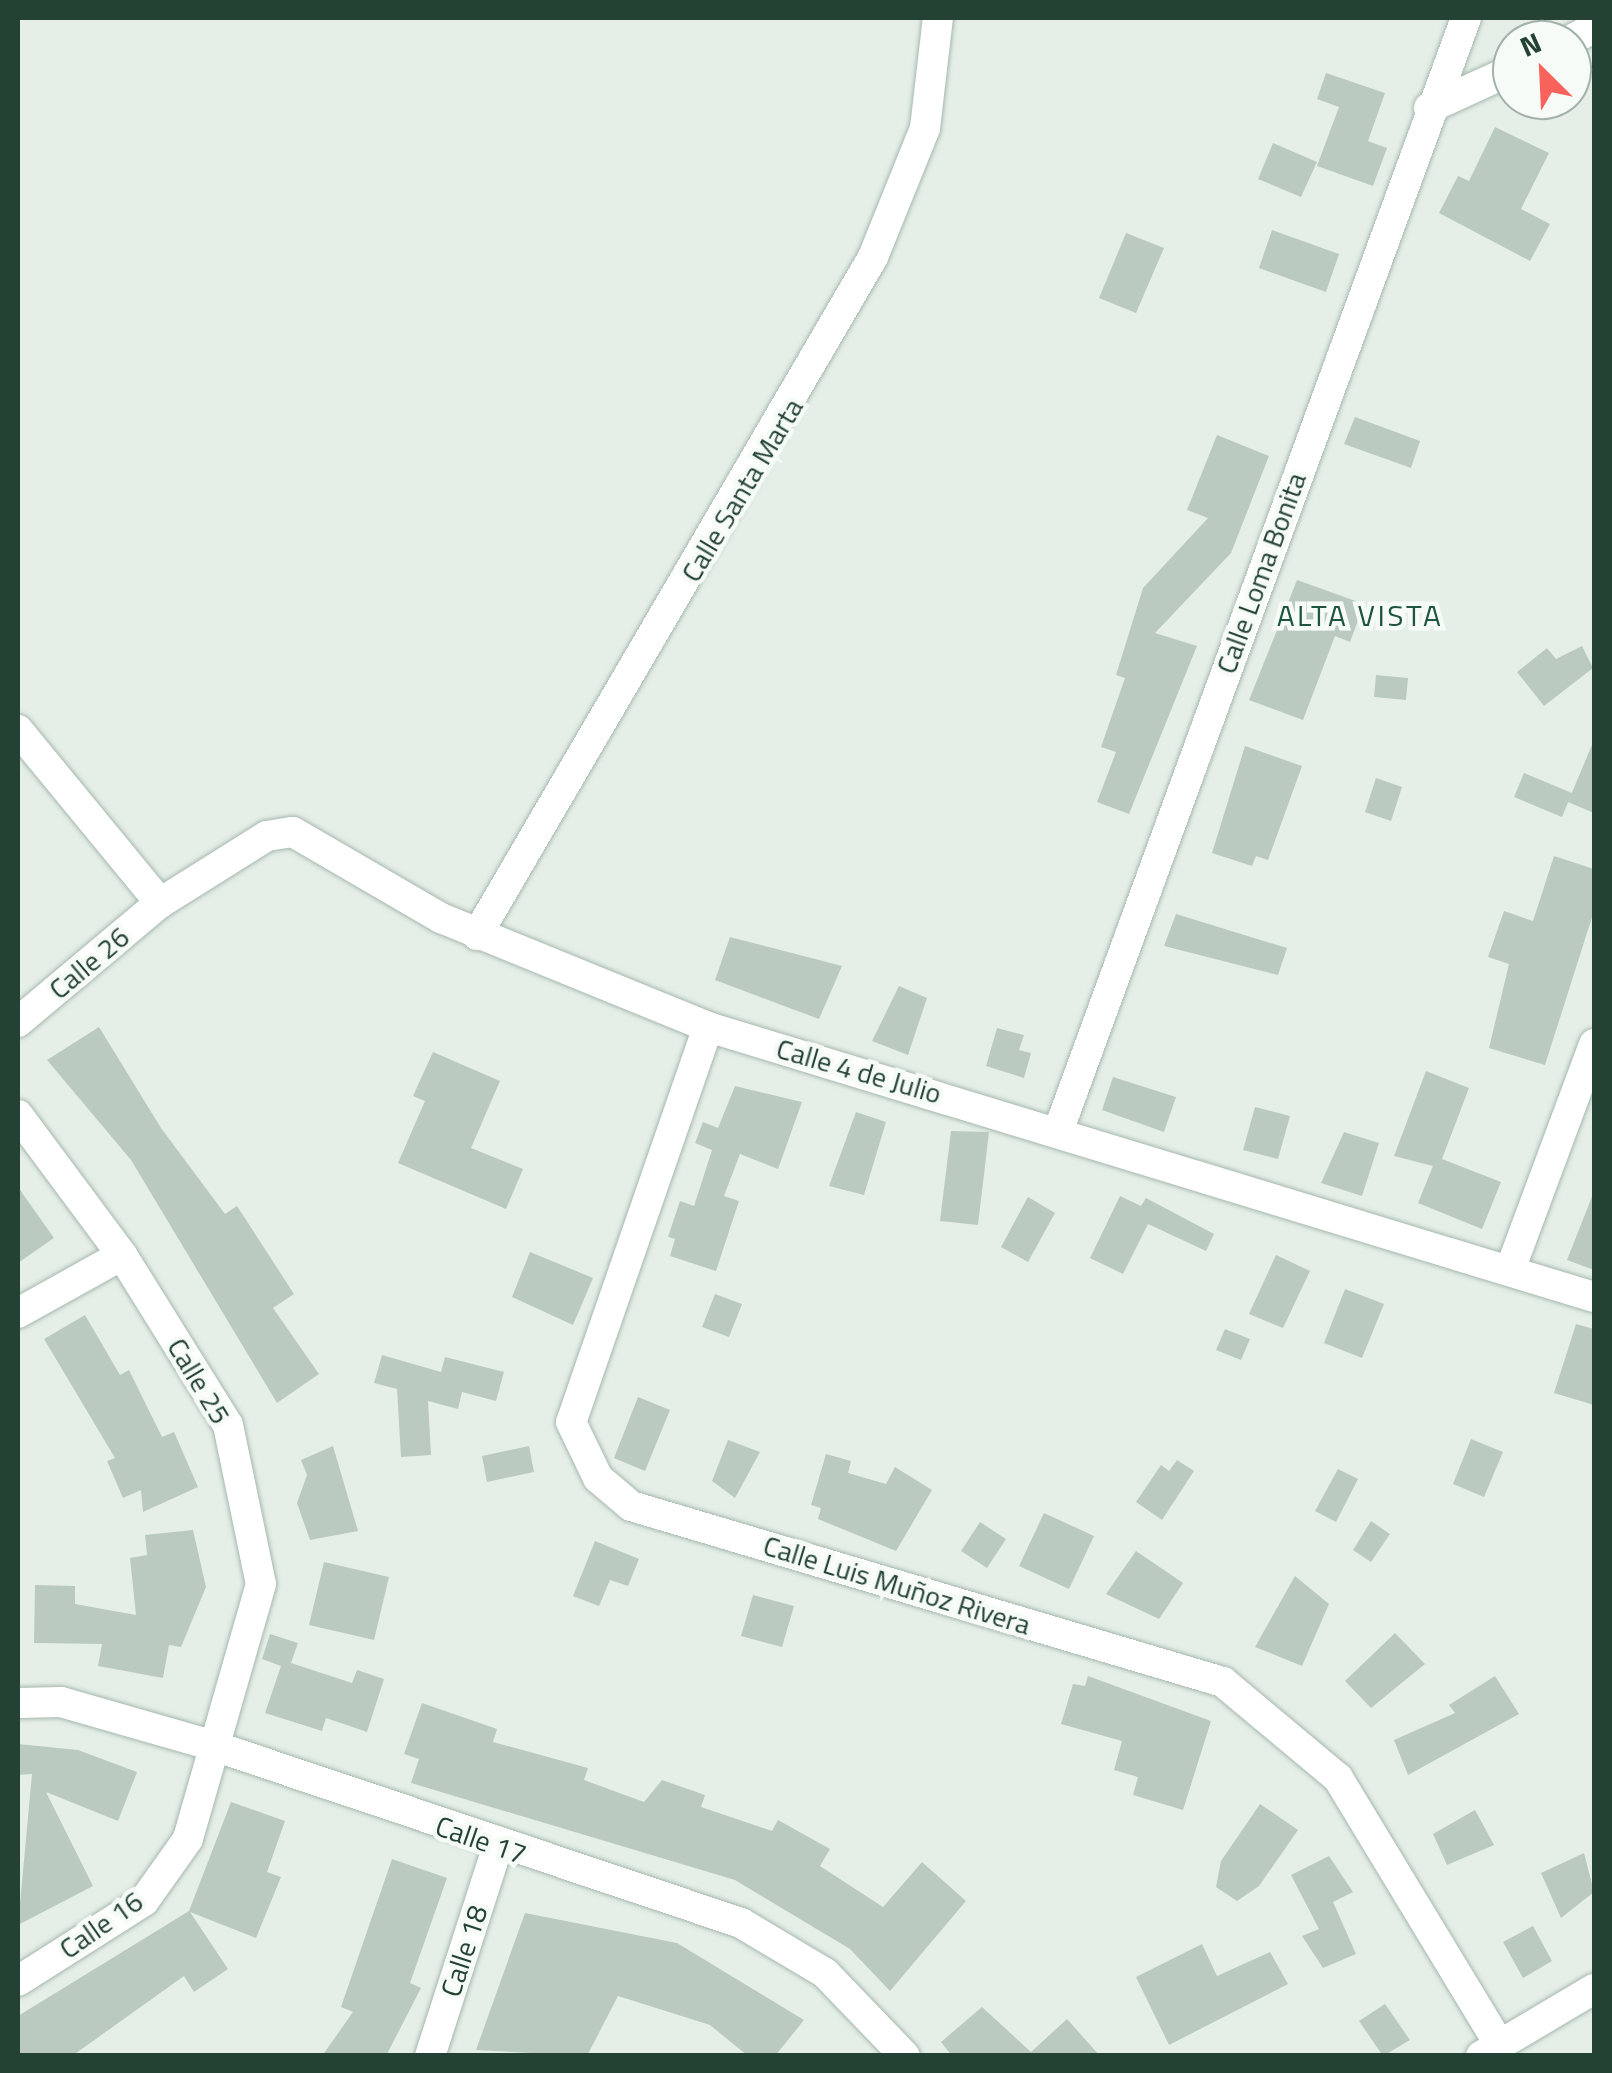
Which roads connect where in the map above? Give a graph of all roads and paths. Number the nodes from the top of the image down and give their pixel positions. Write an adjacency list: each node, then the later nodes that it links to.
1 (938, 18): 7 (street, Calle Santa Marta)
2 (1466, 18): 4 (street, Calle Loma Bonita)
3 (1492, 79): 4 (street)
4 (1429, 108): 12 (street, Calle Loma Bonita)
5 (18, 730): 6 (street)
6 (160, 903): 7 (street, Calle 4 de Julio); 8 (street, Calle 26)
7 (476, 934): 9 (street, Calle 4 de Julio)
8 (18, 1022)
9 (708, 1027): 12 (street, Calle 4 de Julio); 22 (street, Calle Luis Muñoz Rivera)
10 (1594, 1044): 14 (street)
11 (18, 1115): 13 (street, Calle 25)
12 (1059, 1129): 14 (street, Calle 4 de Julio)
13 (122, 1255): 16 (street); 18 (street, Calle 25)
14 (1510, 1270): 15 (street, Calle 4 de Julio)
15 (1594, 1297)
16 (18, 1313)
17 (18, 1703): 18 (street, Calle 17)
18 (211, 1745): 19 (street, Calle 17); 20 (street, Calle 16)
19 (498, 1846): 23 (street, Calle 18); 24 (street, Calle 17)
20 (18, 1981)
21 (1594, 1990): 22 (street)
22 (1490, 2050)
23 (430, 2056)
24 (905, 2056)

